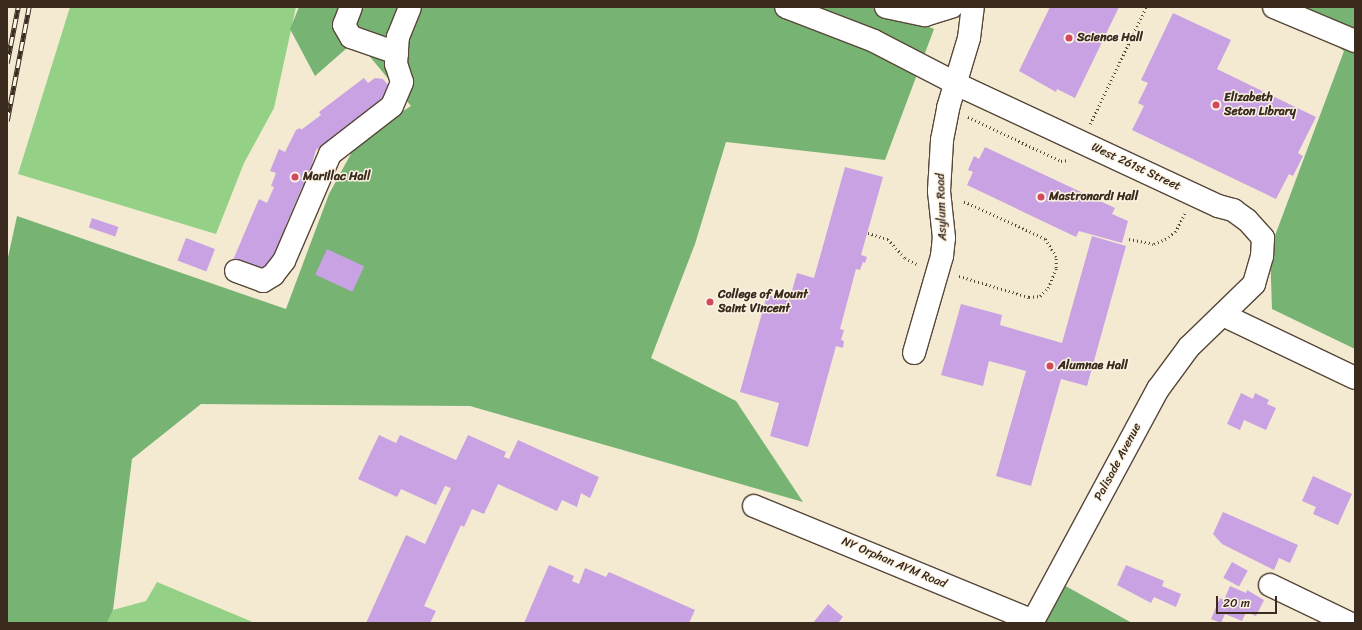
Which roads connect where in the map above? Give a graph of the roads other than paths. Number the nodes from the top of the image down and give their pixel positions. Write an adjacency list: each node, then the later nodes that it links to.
1 (351, 7): 9 (street)
2 (410, 7): 9 (street)
3 (786, 7): 10 (street, West 261st Street)
4 (886, 7): 5 (street)
5 (952, 7)
6 (973, 7): 10 (street, Asylum Road)
7 (1274, 7): 8 (street)
8 (1355, 41)
9 (397, 53): 11 (street)
10 (954, 83): 12 (street, West 261st Street); 13 (street, Asylum Road)
11 (236, 271)
12 (1223, 315): 14 (street); 17 (street, Palisade Avenue)
13 (914, 353)
14 (1355, 378)
15 (754, 506): 17 (street, NY Orphan AYM Road)
16 (1270, 585): 18 (street)
17 (1032, 622)
18 (1349, 623)

